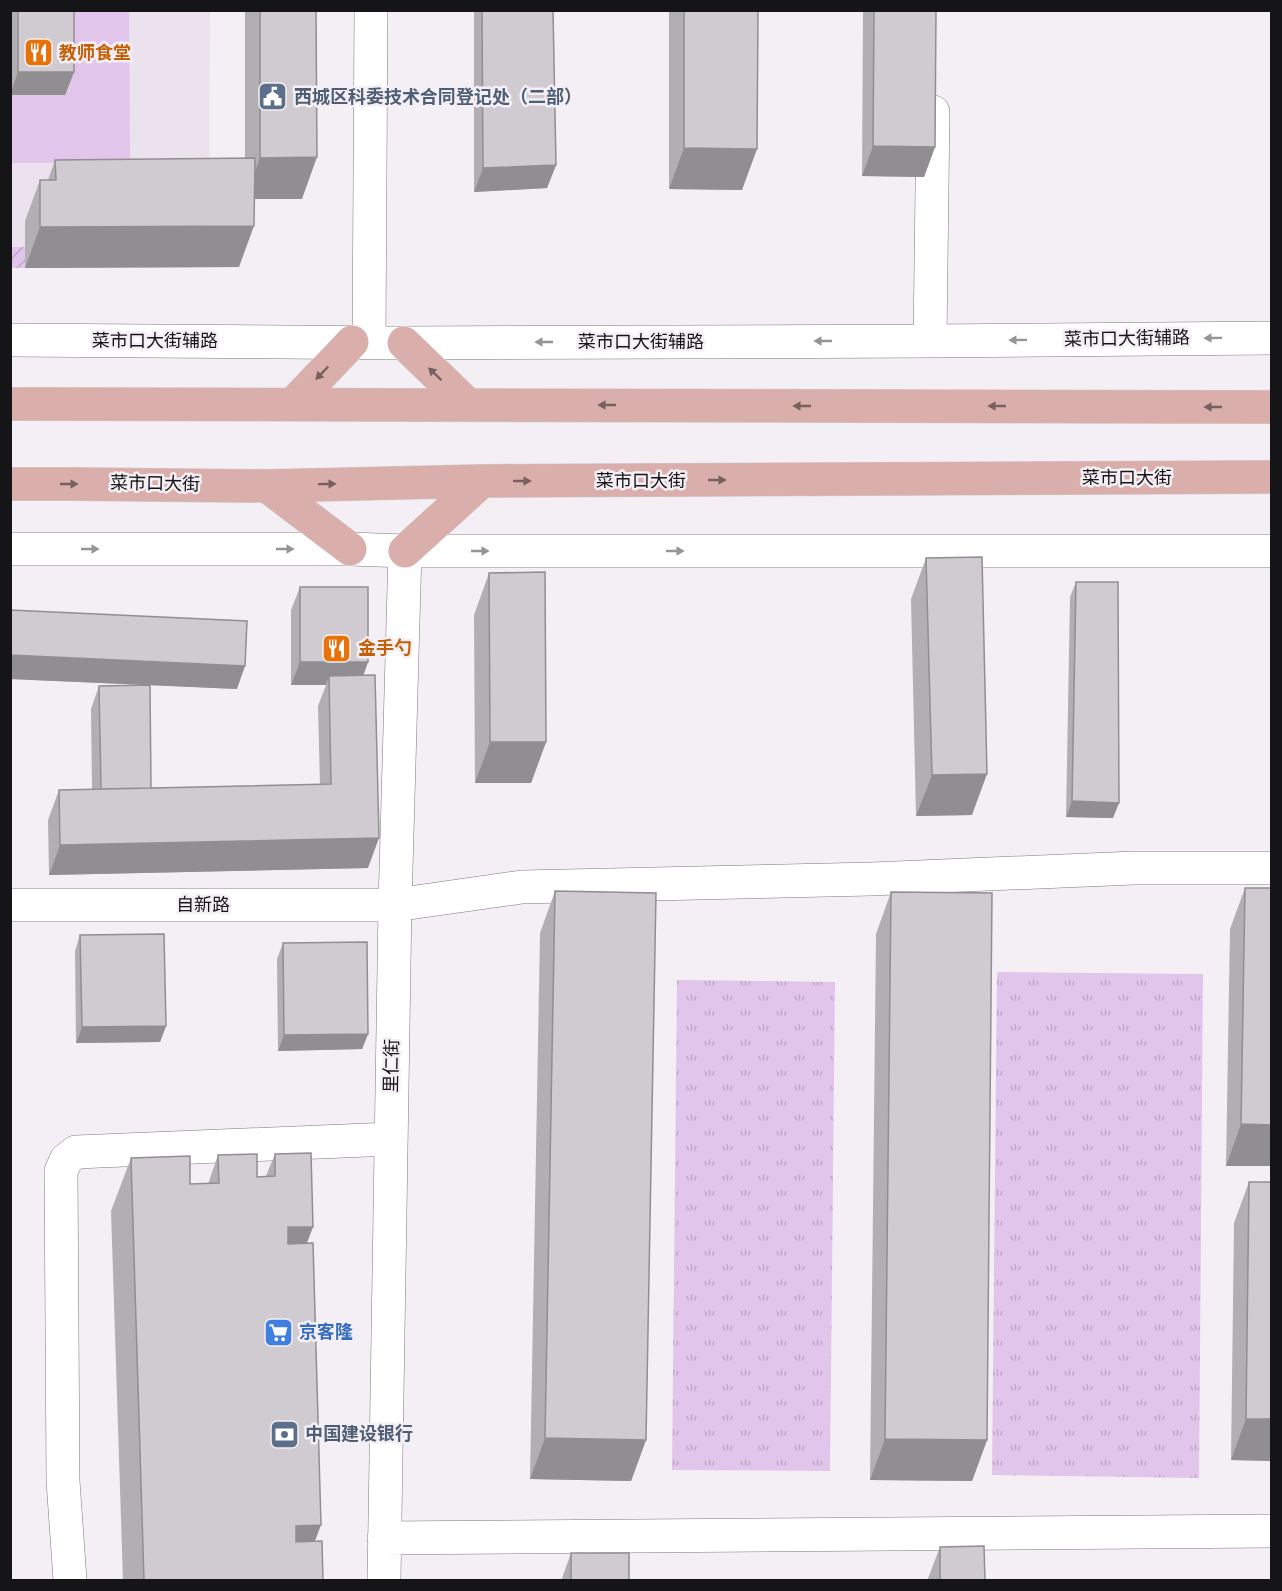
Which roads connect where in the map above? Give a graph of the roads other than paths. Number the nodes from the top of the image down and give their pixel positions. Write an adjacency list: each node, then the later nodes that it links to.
1 (371, 10): 6 (street)
2 (933, 82): 5 (street)
3 (1272, 338): 5 (street, 菜市口大街辅路, one-way to 5)
4 (10, 340): 6 (street, 菜市口大街辅路)
5 (930, 341): 7 (street, 菜市口大街辅路, one-way to 7)
6 (361, 343): 7 (street, 菜市口大街辅路); 9 (main road, one-way to 9)
7 (404, 343): 10 (main road, one-way to 7)
8 (10, 404): 9 (main road)
9 (293, 404): 10 (main road)
10 (467, 404): 11 (main road, one-way to 10)
11 (1272, 407)
12 (1272, 477): 13 (main road, 菜市口大街, one-way to 12)
13 (482, 482): 15 (main road, 菜市口大街, one-way to 13); 18 (main road)
14 (10, 484): 15 (main road, 菜市口大街, one-way to 15)
15 (267, 486): 17 (main road)
16 (10, 549): 17 (street, one-way to 17)
17 (350, 549): 18 (street)
18 (405, 551): 19 (street, one-way to 19); 22 (street, 里仁街)
19 (1272, 551)
20 (1272, 868): 22 (street, 自新路)
21 (10, 905): 22 (street, 自新路)
22 (395, 905): 23 (street, 里仁街)
23 (391, 1139): 25 (street, 里仁街); 26 (street)
24 (1272, 1531): 25 (street)
25 (384, 1538): 27 (street, 里仁街)
26 (70, 1581)
27 (384, 1581)

